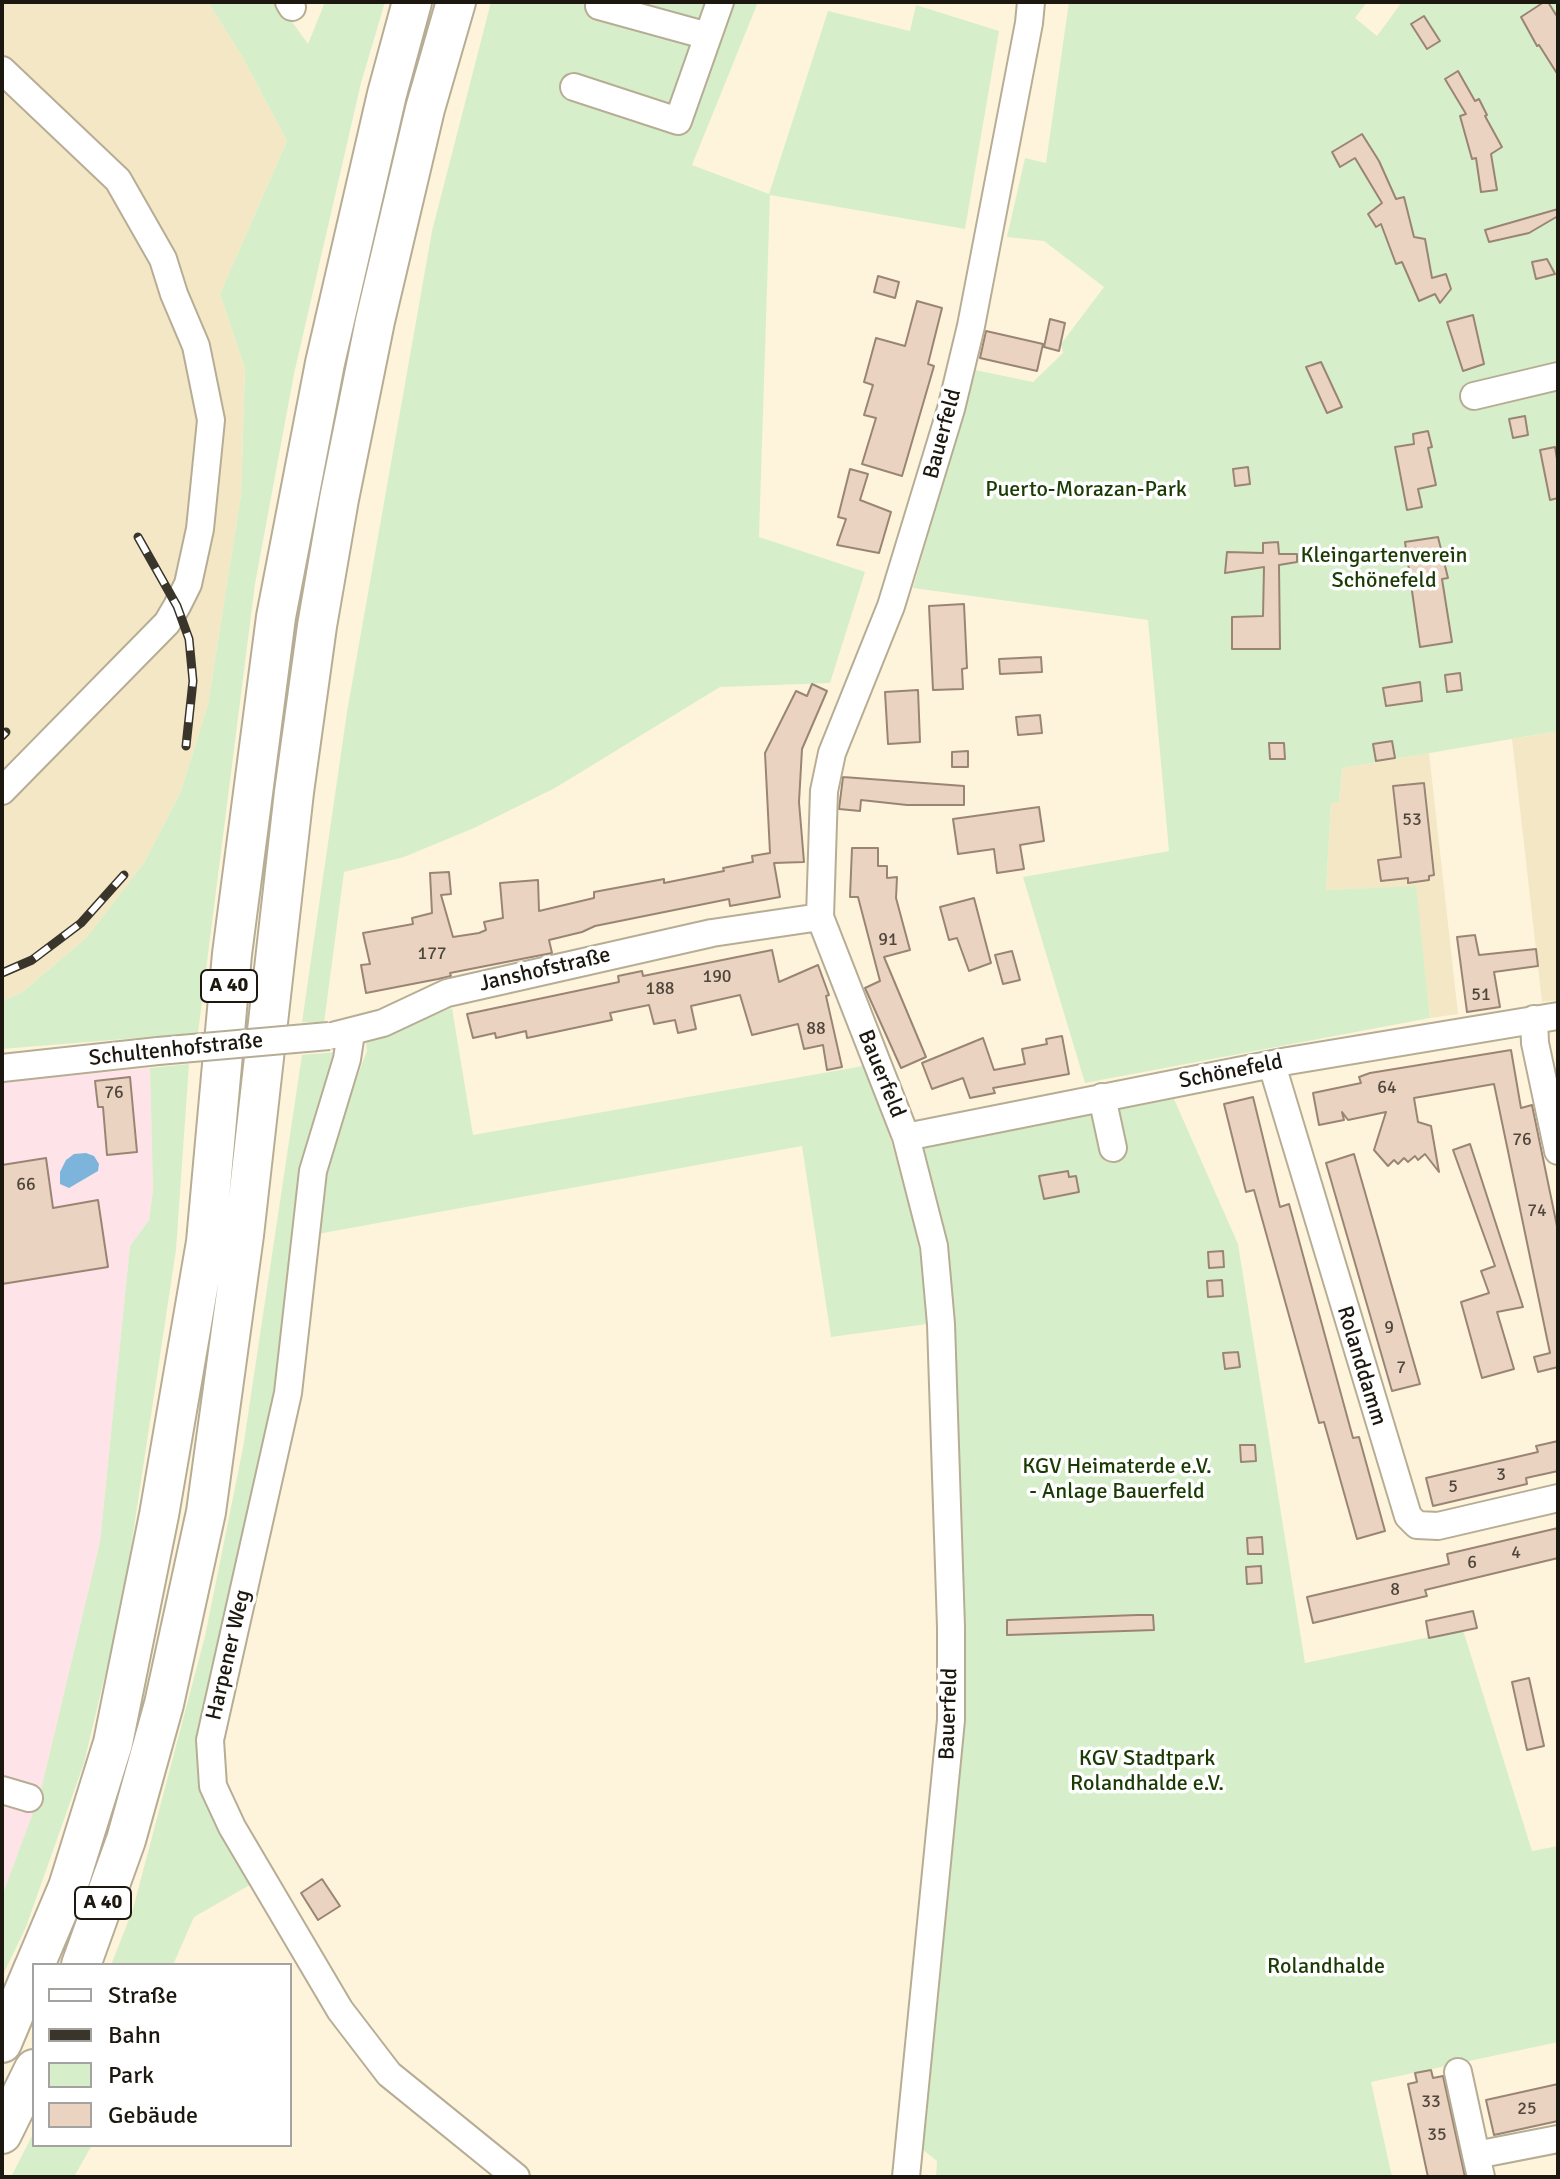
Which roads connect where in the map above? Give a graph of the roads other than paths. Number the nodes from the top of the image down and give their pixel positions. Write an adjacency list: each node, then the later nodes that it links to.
1 (412, 2): 24 (highway, A 40)
2 (456, 2): 25 (highway, A 40)
3 (720, 2): 6 (street)
4 (1031, 2): 12 (street, Bauerfeld)
5 (599, 6): 6 (street)
6 (708, 36): 8 (street)
7 (2, 70): 11 (street)
8 (574, 87)
9 (1558, 376): 10 (street)
10 (1474, 396)
11 (2, 791)
12 (820, 917): 14 (street, Janshofstraße); 18 (street, Bauerfeld)
13 (1546, 1017): 15 (street, Schönefeld); 20 (street)
14 (340, 1034): 16 (street, Schultenhofstraße, bridge); 33 (street, Harpener Weg)
15 (1272, 1065): 17 (street, Schönefeld); 21 (street, Rolanddamm)
16 (2, 1068)
17 (1102, 1097): 18 (street, Schönefeld); 19 (street)
18 (906, 1137): 34 (street, Bauerfeld)
19 (1113, 1148)
20 (1558, 1151)
21 (1558, 1498)
22 (2, 1790): 23 (street)
23 (29, 1798)
24 (35, 1963)
25 (82, 1963)
26 (32, 1971): 27 (highway, A 40)
27 (2, 2043)
28 (1458, 2072): 32 (street)
29 (32, 2073): 30 (highway)
30 (2, 2134)
31 (1558, 2139): 32 (street)
32 (1478, 2166)
33 (516, 2177)
34 (906, 2177)

